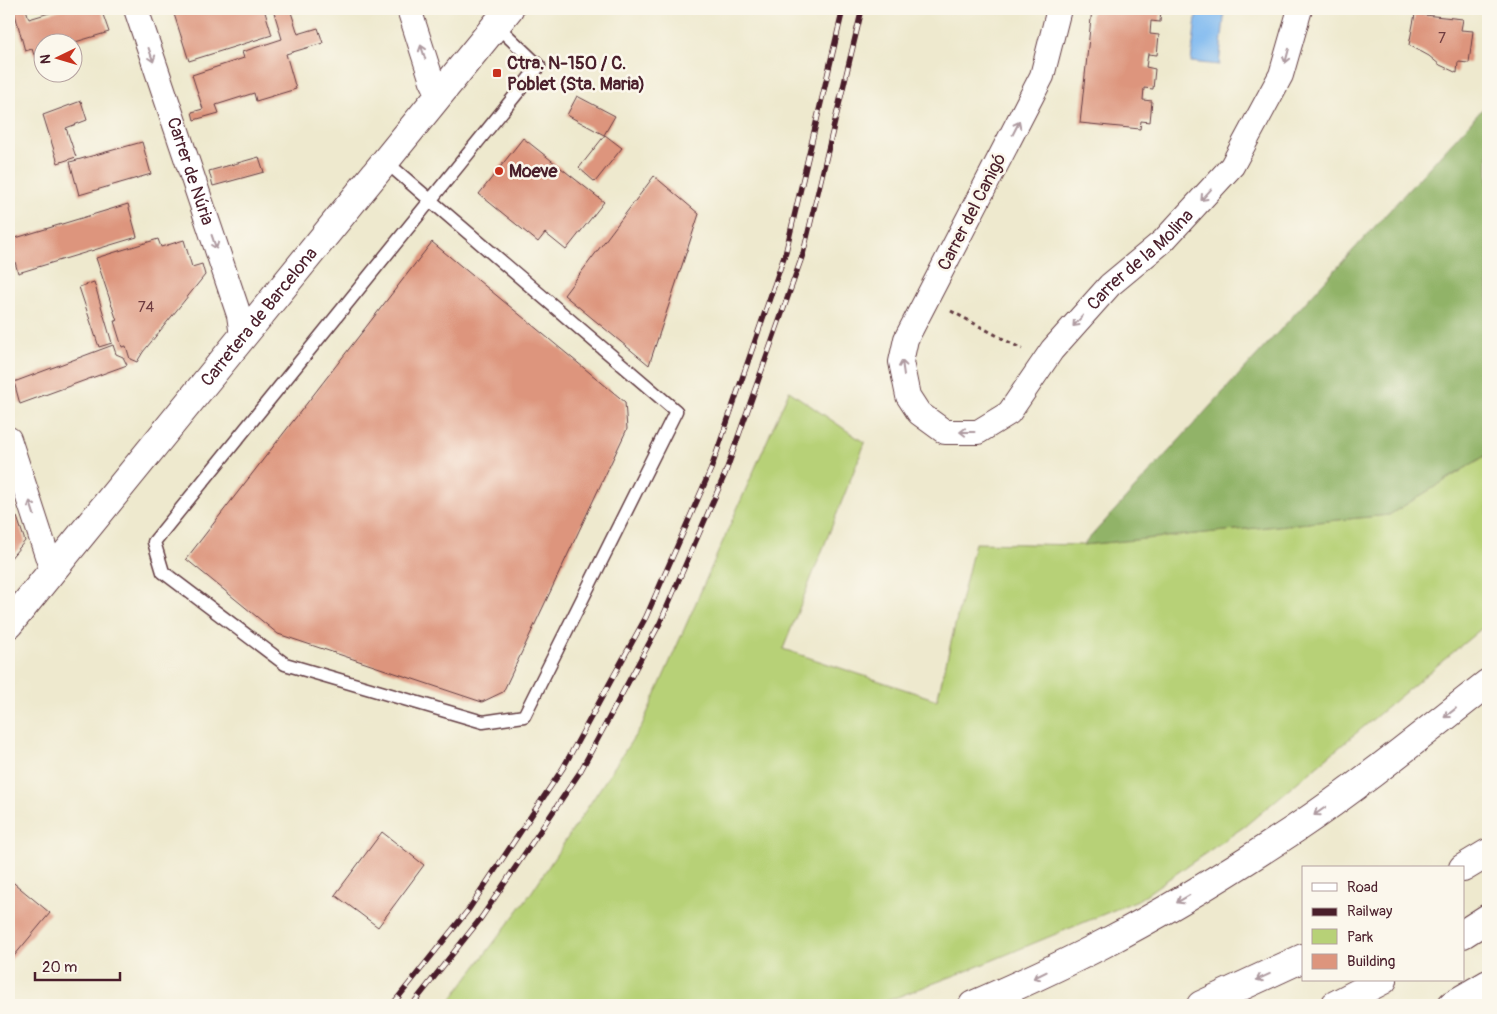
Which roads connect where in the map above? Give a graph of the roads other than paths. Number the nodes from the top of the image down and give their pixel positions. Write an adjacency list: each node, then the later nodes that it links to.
1 (136, 9): 9 (street, Carrer de Núria, one-way to 9)
2 (409, 9): 6 (street, one-way to 2)
3 (1059, 9): 10 (street, Carrer del Canigó, one-way to 3)
4 (1300, 9): 10 (street, Carrer de la Molina, one-way to 10)
5 (502, 17): 6 (main road, Carretera de Barcelona); 8 (lane)
6 (439, 95): 7 (main road, Carretera de Barcelona)
7 (385, 161): 8 (lane); 9 (main road, Carretera de Barcelona)
8 (430, 200): 8 (lane)
9 (242, 336): 12 (main road, Carretera de Barcelona)
10 (919, 414)
11 (9, 439): 12 (street, one-way to 11)
12 (52, 571): 13 (main road, Carretera de Barcelona)
13 (9, 624)
14 (1488, 683): 24 (main road, one-way to 24)
15 (1488, 853): 16 (main road)
16 (1464, 867)
17 (1488, 918): 18 (main road)
18 (1464, 933)
19 (1302, 958): 23 (main road, one-way to 23)
20 (1379, 982): 26 (main road)
21 (1488, 984): 27 (main road)
22 (1488, 994): 28 (main road)
23 (1212, 1000): 25 (main road)
24 (973, 1005)
25 (1194, 1005)
26 (1335, 1005)
27 (1452, 1005)
28 (1474, 1005)

